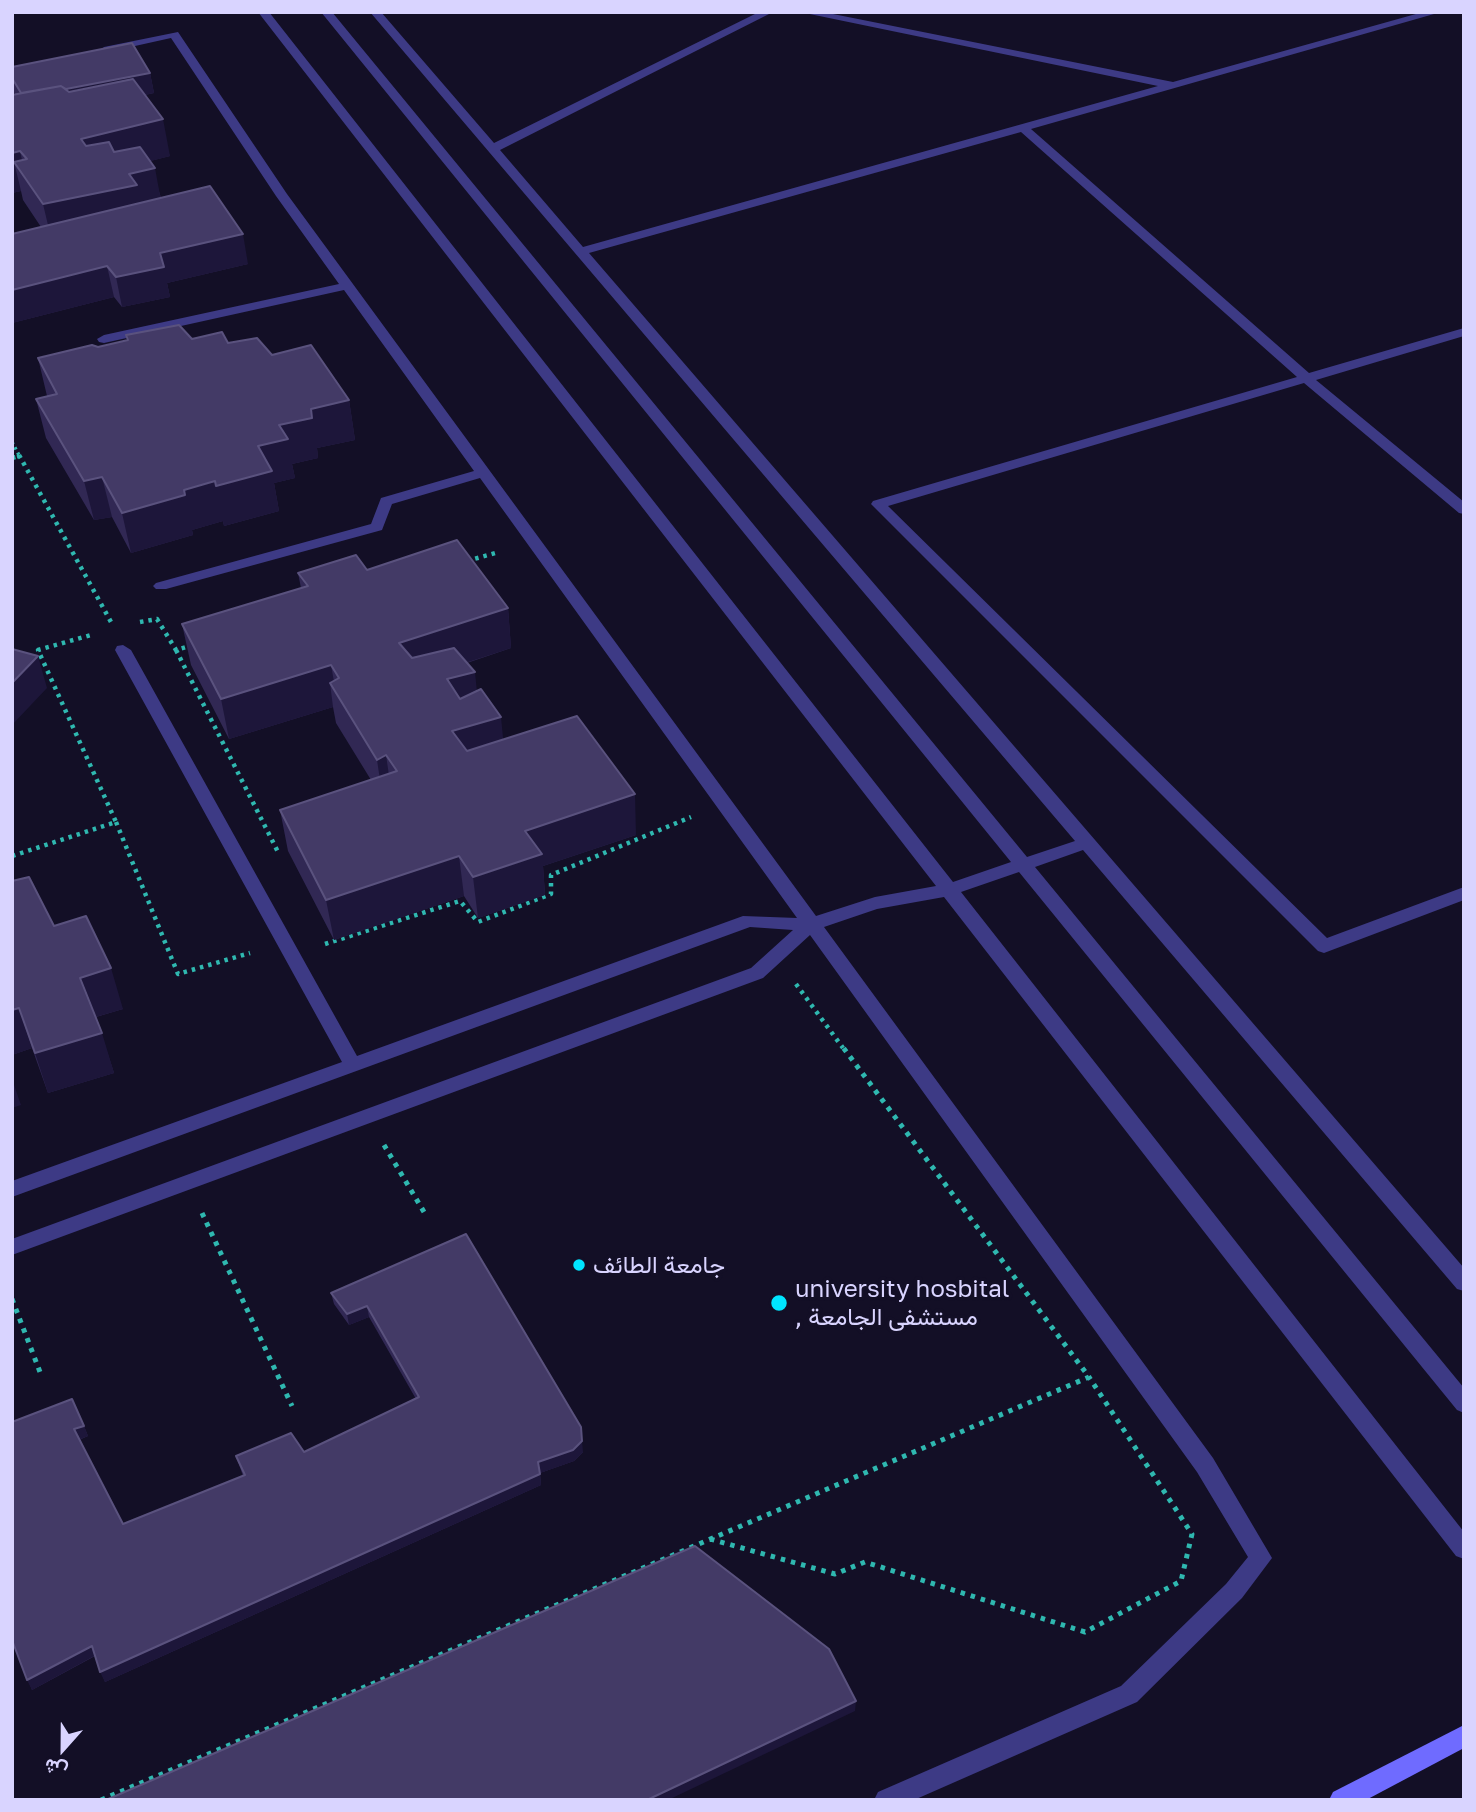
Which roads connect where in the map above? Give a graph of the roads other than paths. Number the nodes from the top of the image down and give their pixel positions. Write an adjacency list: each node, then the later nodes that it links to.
1 (263, 12): 22 (street)
2 (326, 12): 21 (street)
3 (375, 12): 10 (street)
4 (768, 12): 10 (street)
5 (805, 12): 8 (street)
6 (1436, 12): 8 (street)
7 (93, 52): 12 (street)
8 (1174, 86): 9 (street)
9 (1023, 128): 11 (street); 15 (street)
10 (492, 149): 11 (street)
11 (580, 252): 20 (street)
12 (346, 286): 14 (street); 16 (street)
13 (1464, 332): 15 (street)
14 (104, 339)
15 (1306, 378): 17 (street); 23 (street)
16 (482, 473): 18 (street); 24 (street)
17 (1464, 510)
18 (160, 586)
19 (123, 650): 25 (street)
20 (1086, 843): 21 (street); 28 (street)
21 (1023, 864): 22 (street); 29 (street)
22 (948, 890): 24 (street); 30 (street)
23 (1464, 893)
24 (810, 925): 25 (street); 27 (street); 32 (street)
25 (353, 1065): 26 (street)
26 (12, 1189)
27 (12, 1247)
28 (1464, 1283)
29 (1464, 1404)
30 (1464, 1549)
31 (1464, 1737): 33 (street)
32 (886, 1800)
33 (1341, 1800)

